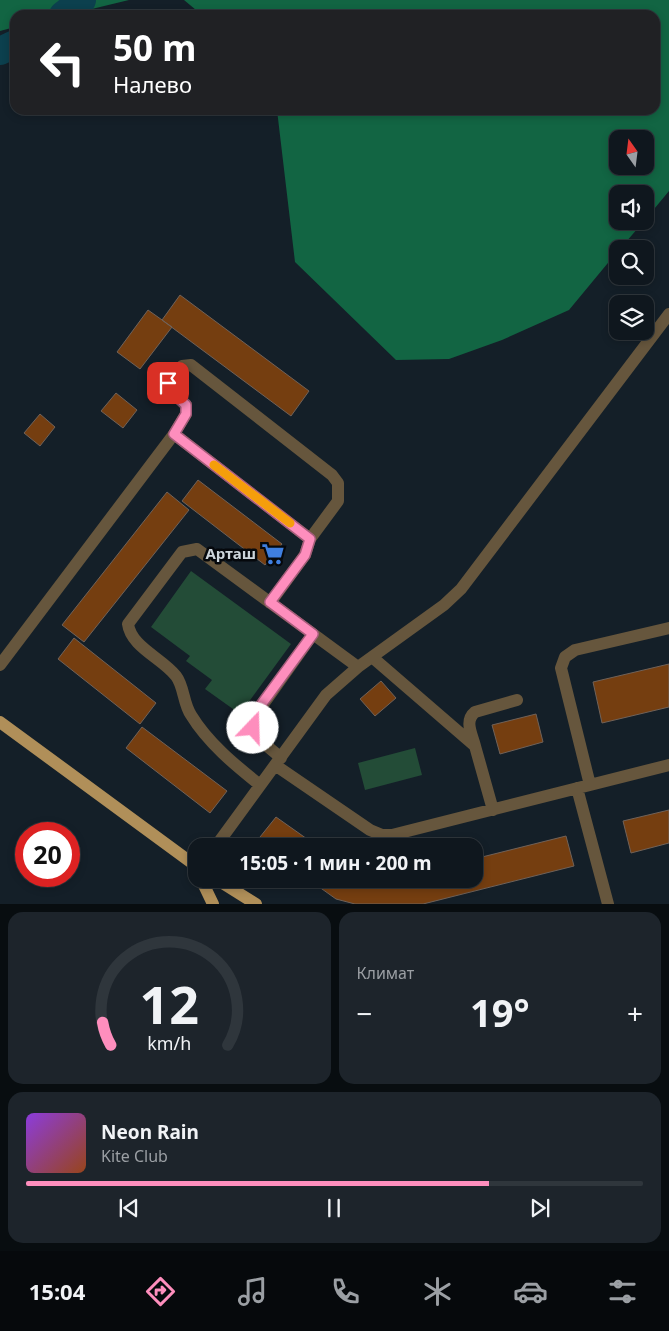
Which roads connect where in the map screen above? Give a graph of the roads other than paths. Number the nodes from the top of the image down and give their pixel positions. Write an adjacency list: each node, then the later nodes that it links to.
1 (669, 314): 7 (lane)
2 (174, 434): 3 (lane); 3 (lane); 8 (lane)
3 (310, 539): 4 (lane)
4 (270, 602): 6 (lane); 15 (lane)
5 (669, 628): 16 (lane)
6 (313, 634): 9 (lane); 13 (lane)
7 (372, 657): 9 (lane); 12 (lane)
8 (0, 665)
9 (358, 667): 13 (lane)
10 (517, 700): 12 (lane)
11 (0, 722): 20 (main road)
12 (475, 746): 18 (lane)
13 (278, 761): 15 (lane); 18 (lane)
14 (669, 765): 16 (lane)
15 (260, 785): 19 (lane)
16 (590, 785): 17 (lane)
17 (577, 788): 18 (lane); 27 (lane)
18 (493, 810)
19 (222, 838)
20 (182, 858): 21 (main road); 22 (main road)
21 (188, 861)
22 (188, 865)
23 (205, 888): 25 (main road)
24 (230, 888): 26 (main road)
25 (213, 904)
26 (256, 904)
27 (608, 904)

